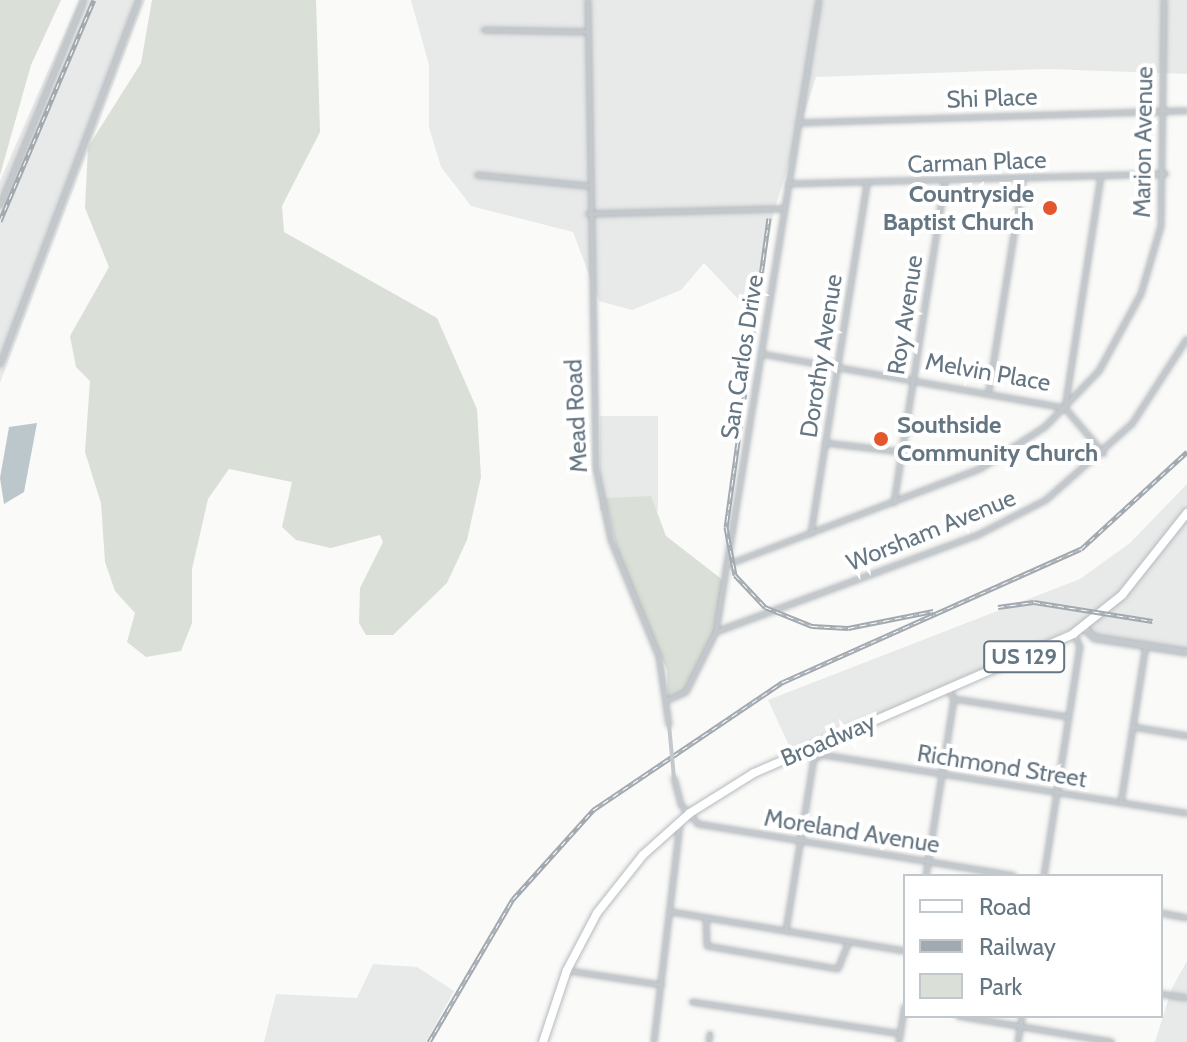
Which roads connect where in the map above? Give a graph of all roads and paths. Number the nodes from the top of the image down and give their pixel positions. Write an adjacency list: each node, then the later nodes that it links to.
1 (84, 0): 19 (street)
2 (139, 0): 24 (street)
3 (588, 0): 7 (street, Mead Road)
4 (819, 0): 10 (street, San Carlos Drive)
5 (1164, 0): 9 (street, Marion Avenue)
6 (484, 30): 7 (street)
7 (587, 32): 18 (street, Mead Road)
8 (1187, 111): 9 (street, Shi Place)
9 (1164, 112): 10 (street, Shi Place); 11 (street, Marion Avenue)
10 (798, 123): 17 (street, San Carlos Drive)
11 (1166, 174): 13 (street, Carman Place); 28 (street, Marion Avenue)
12 (477, 175): 18 (street)
13 (1101, 176): 14 (street, Carman Place); 28 (street)
14 (1023, 178): 15 (street, Carman Place); 27 (street)
15 (945, 180): 16 (street, Carman Place); 26 (street, Roy Avenue)
16 (867, 183): 17 (street, Carman Place); 25 (street, Dorothy Avenue)
17 (788, 184): 20 (street, San Carlos Drive)
18 (587, 186): 21 (street, Mead Road)
19 (0, 206)
20 (784, 209): 21 (street); 23 (street, San Carlos Drive)
21 (588, 214): 43 (street, Mead Road)
22 (1187, 339): 31 (street, Worsham Avenue)
23 (761, 354): 25 (street, Melvin Place); 35 (street, San Carlos Drive)
24 (0, 365)
25 (838, 366): 26 (street, Melvin Place); 29 (street, Dorothy Avenue)
26 (913, 378): 27 (street, Melvin Place); 30 (street, Roy Avenue)
27 (989, 391): 28 (street, Melvin Place)
28 (1065, 408): 31 (street); 32 (street, Marion Avenue)
29 (825, 443): 30 (street); 34 (street, Dorothy Avenue)
30 (901, 452): 32 (street, Roy Avenue)
31 (1104, 454): 37 (street, Worsham Avenue)
32 (894, 503): 34 (street, Marion Avenue)
33 (1187, 513): 36 (main road, Broadway / US 129)
34 (811, 534): 35 (street, Marion Avenue)
35 (727, 565): 37 (street, San Carlos Drive)
36 (1083, 627): 38 (main road, Broadway / US 129); 39 (street)
37 (716, 632): 43 (street, San Carlos Drive)
38 (1073, 634): 41 (main road, Broadway / US 129); 44 (street)
39 (1146, 645): 40 (street); 45 (street)
40 (1187, 652)
41 (948, 689): 42 (street); 47 (main road, Broadway / US 129)
42 (954, 699): 44 (street); 49 (street)
43 (666, 701): 52 (street, Mead Road, bridge)
44 (1069, 717): 50 (street)
45 (1133, 727): 46 (street); 51 (street)
46 (1187, 736)
47 (820, 743): 48 (street); 52 (main road, Broadway / US 129)
48 (823, 755): 49 (street, Richmond Street); 55 (street)
49 (942, 774): 50 (street, Richmond Street); 56 (street)
50 (1057, 793): 51 (street, Richmond Street); 59 (street)
51 (1121, 803): 53 (street, Richmond Street)
52 (690, 813): 54 (main road, Broadway / US 129); 55 (street, Moreland Avenue)
53 (1187, 813)
54 (679, 822): 60 (street); 67 (main road, Broadway / US 129)
55 (801, 841): 56 (street, Moreland Avenue); 64 (street)
56 (928, 862): 57 (street); 58 (street, Moreland Avenue)
57 (926, 874)
58 (1002, 874)
59 (1044, 874)
60 (672, 912): 62 (street); 68 (street)
61 (1163, 913): 63 (street)
62 (706, 918): 64 (street); 65 (street)
63 (1187, 918)
64 (786, 931): 65 (street)
65 (849, 942): 66 (street)
66 (903, 951)
67 (567, 970): 68 (street); 78 (main road, Broadway / US 129)
68 (662, 985): 79 (street)
69 (1163, 994): 70 (street)
70 (1187, 998)
71 (692, 1002): 77 (street)
72 (903, 1018): 77 (street)
73 (970, 1018): 75 (street)
74 (1022, 1018): 75 (street)
75 (1020, 1026): 82 (street); 83 (street)
76 (710, 1034): 80 (street)
77 (900, 1034): 81 (street)
78 (543, 1042)
79 (654, 1042)
80 (709, 1042)
81 (899, 1042)
82 (1018, 1042)
83 (1112, 1042)

